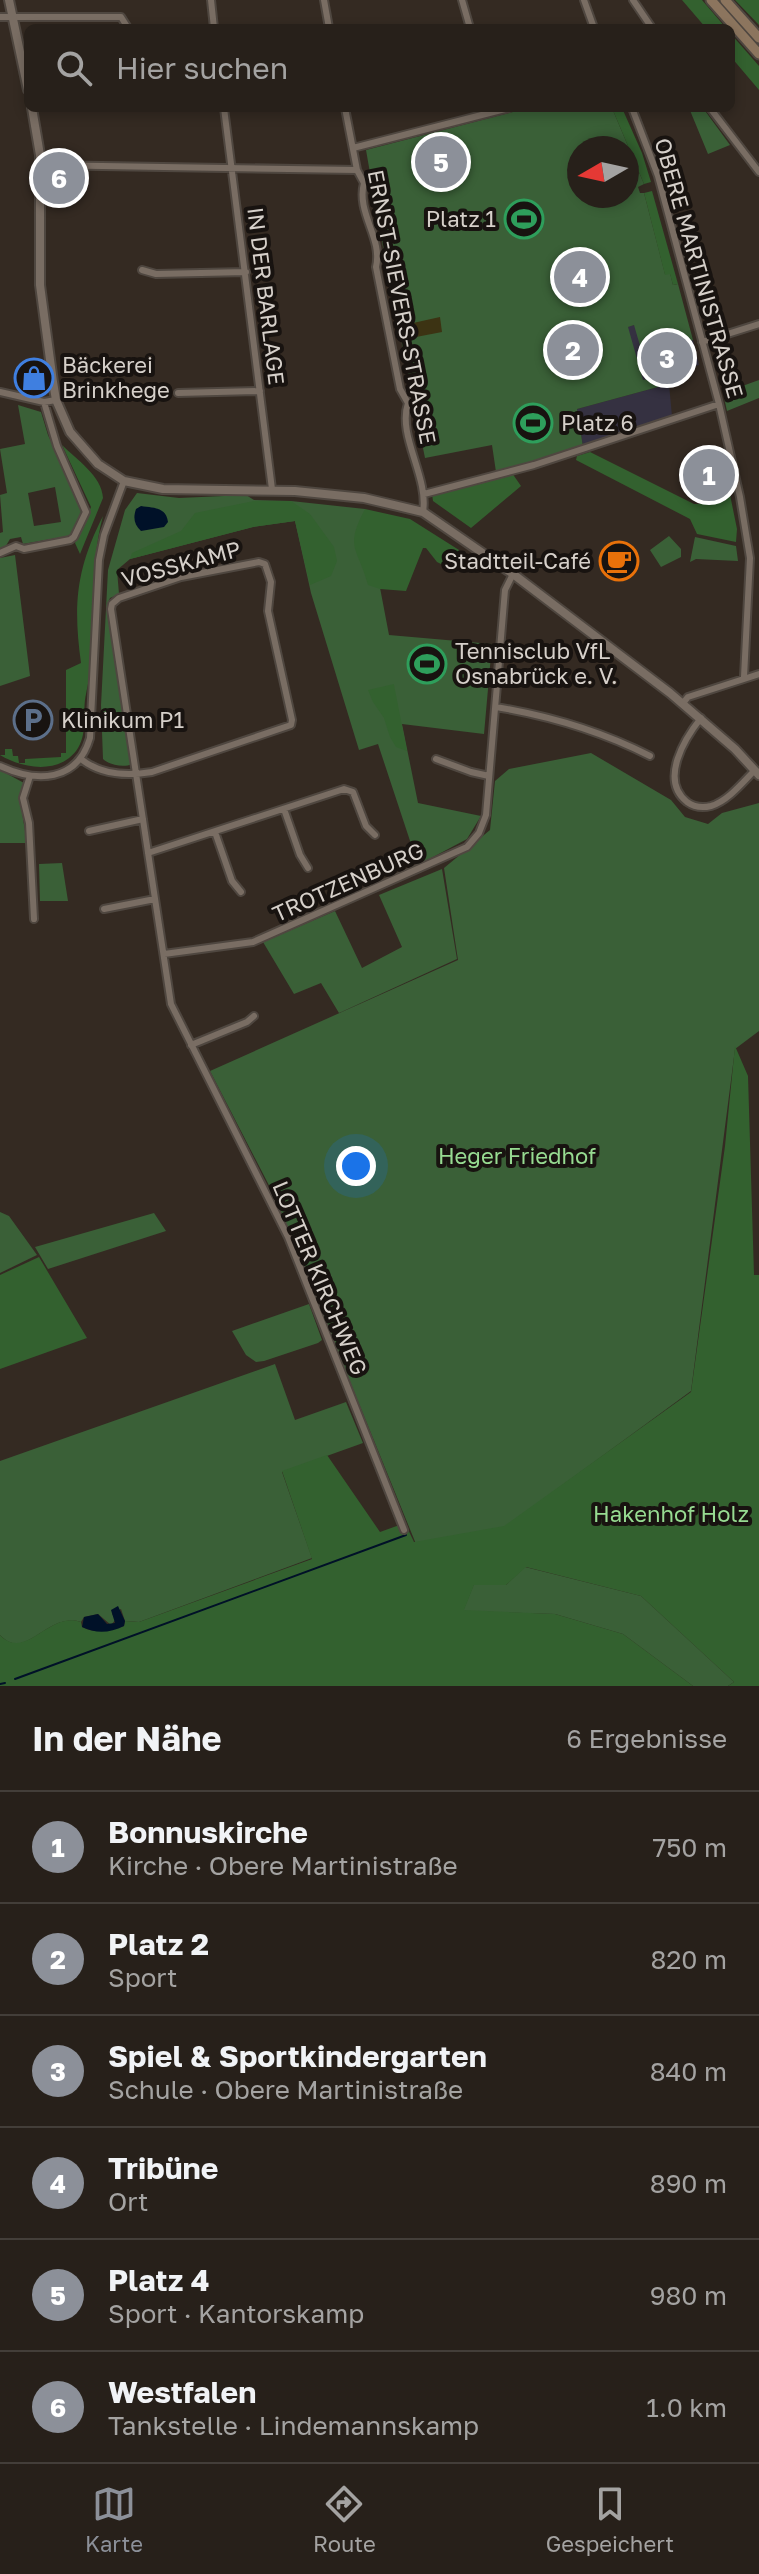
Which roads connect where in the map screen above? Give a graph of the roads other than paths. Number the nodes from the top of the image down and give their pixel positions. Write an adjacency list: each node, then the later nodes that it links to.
1 (9, 0): 9 (street)
2 (211, 0): 12 (street)
3 (324, 0): 13 (street)
4 (462, 0): 14 (street)
5 (584, 0): 15 (street)
6 (633, 0): 16 (street)
7 (711, 0): 17 (main road)
8 (725, 0): 19 (main road)
9 (12, 16): 10 (street); 11 (street); 21 (street)
10 (0, 17)
11 (125, 24)
12 (214, 24)
13 (328, 24)
14 (469, 24)
15 (593, 24)
16 (649, 24)
17 (732, 24)
18 (735, 27): 20 (main road)
19 (759, 38)
20 (759, 54)
21 (24, 72)
22 (33, 112): 29 (street)
23 (225, 112): 30 (street, IN DER BARLAGE)
24 (346, 112): 28 (street, ERNST-SIEVERS-STRASSE)
25 (485, 112): 28 (street)
26 (634, 112): 36 (street, OBERE MARTINISTRASSE)
27 (713, 112): 32 (street)
28 (353, 148): 31 (street, ERNST-SIEVERS-STRASSE)
29 (40, 165): 30 (street); 40 (street)
30 (232, 167): 31 (street); 34 (street, IN DER BARLAGE)
31 (357, 170): 45 (street, ERNST-SIEVERS-STRASSE)
32 (759, 172)
33 (142, 270): 34 (street)
34 (246, 272): 37 (street, IN DER BARLAGE)
35 (759, 324): 36 (street)
36 (702, 342): 42 (street, OBERE MARTINISTRASSE)
37 (260, 391): 39 (street); 44 (street, IN DER BARLAGE)
38 (0, 392): 41 (street)
39 (178, 393)
40 (56, 400): 41 (street); 43 (street)
41 (44, 402): 47 (street)
42 (719, 404): 45 (street); 49 (street, OBERE MARTINISTRASSE)
43 (124, 481): 44 (street); 58 (street)
44 (272, 489): 46 (street)
45 (424, 494): 46 (street, ERNST-SIEVERS-STRASSE)
46 (423, 512): 50 (street)
47 (0, 553)
48 (759, 567): 49 (street)
49 (750, 569): 53 (street, OBERE MARTINISTRASSE)
50 (513, 574): 54 (street); 55 (street, TROTZENBURG)
51 (115, 600): 62 (street, LOTTER KIRCHWEG); 62 (street, VOSSKAMP)
52 (759, 674): 53 (street)
53 (744, 677): 54 (street)
54 (683, 703): 56 (street)
55 (496, 707): 57 (street); 64 (street, TROTZENBURG)
56 (701, 718): 61 (street); 61 (street)
57 (650, 756)
58 (81, 759): 62 (street); 63 (street)
59 (436, 759): 64 (street)
60 (0, 766): 63 (street)
61 (757, 772)
62 (137, 774): 66 (street, LOTTER KIRCHWEG)
63 (30, 776): 75 (street)
64 (489, 776): 76 (street, TROTZENBURG)
65 (284, 809): 68 (street); 69 (street); 71 (street)
66 (143, 819): 67 (street); 70 (street, LOTTER KIRCHWEG)
67 (89, 831)
68 (215, 832): 70 (street); 72 (street)
69 (375, 835)
70 (148, 853): 73 (street, LOTTER KIRCHWEG)
71 (308, 868)
72 (241, 892)
73 (155, 899): 74 (street); 76 (street, LOTTER KIRCHWEG)
74 (104, 909)
75 (34, 919)
76 (164, 954): 78 (street, LOTTER KIRCHWEG)
77 (254, 1016): 78 (street)
78 (191, 1045): 79 (street, LOTTER KIRCHWEG)
79 (404, 1530)

